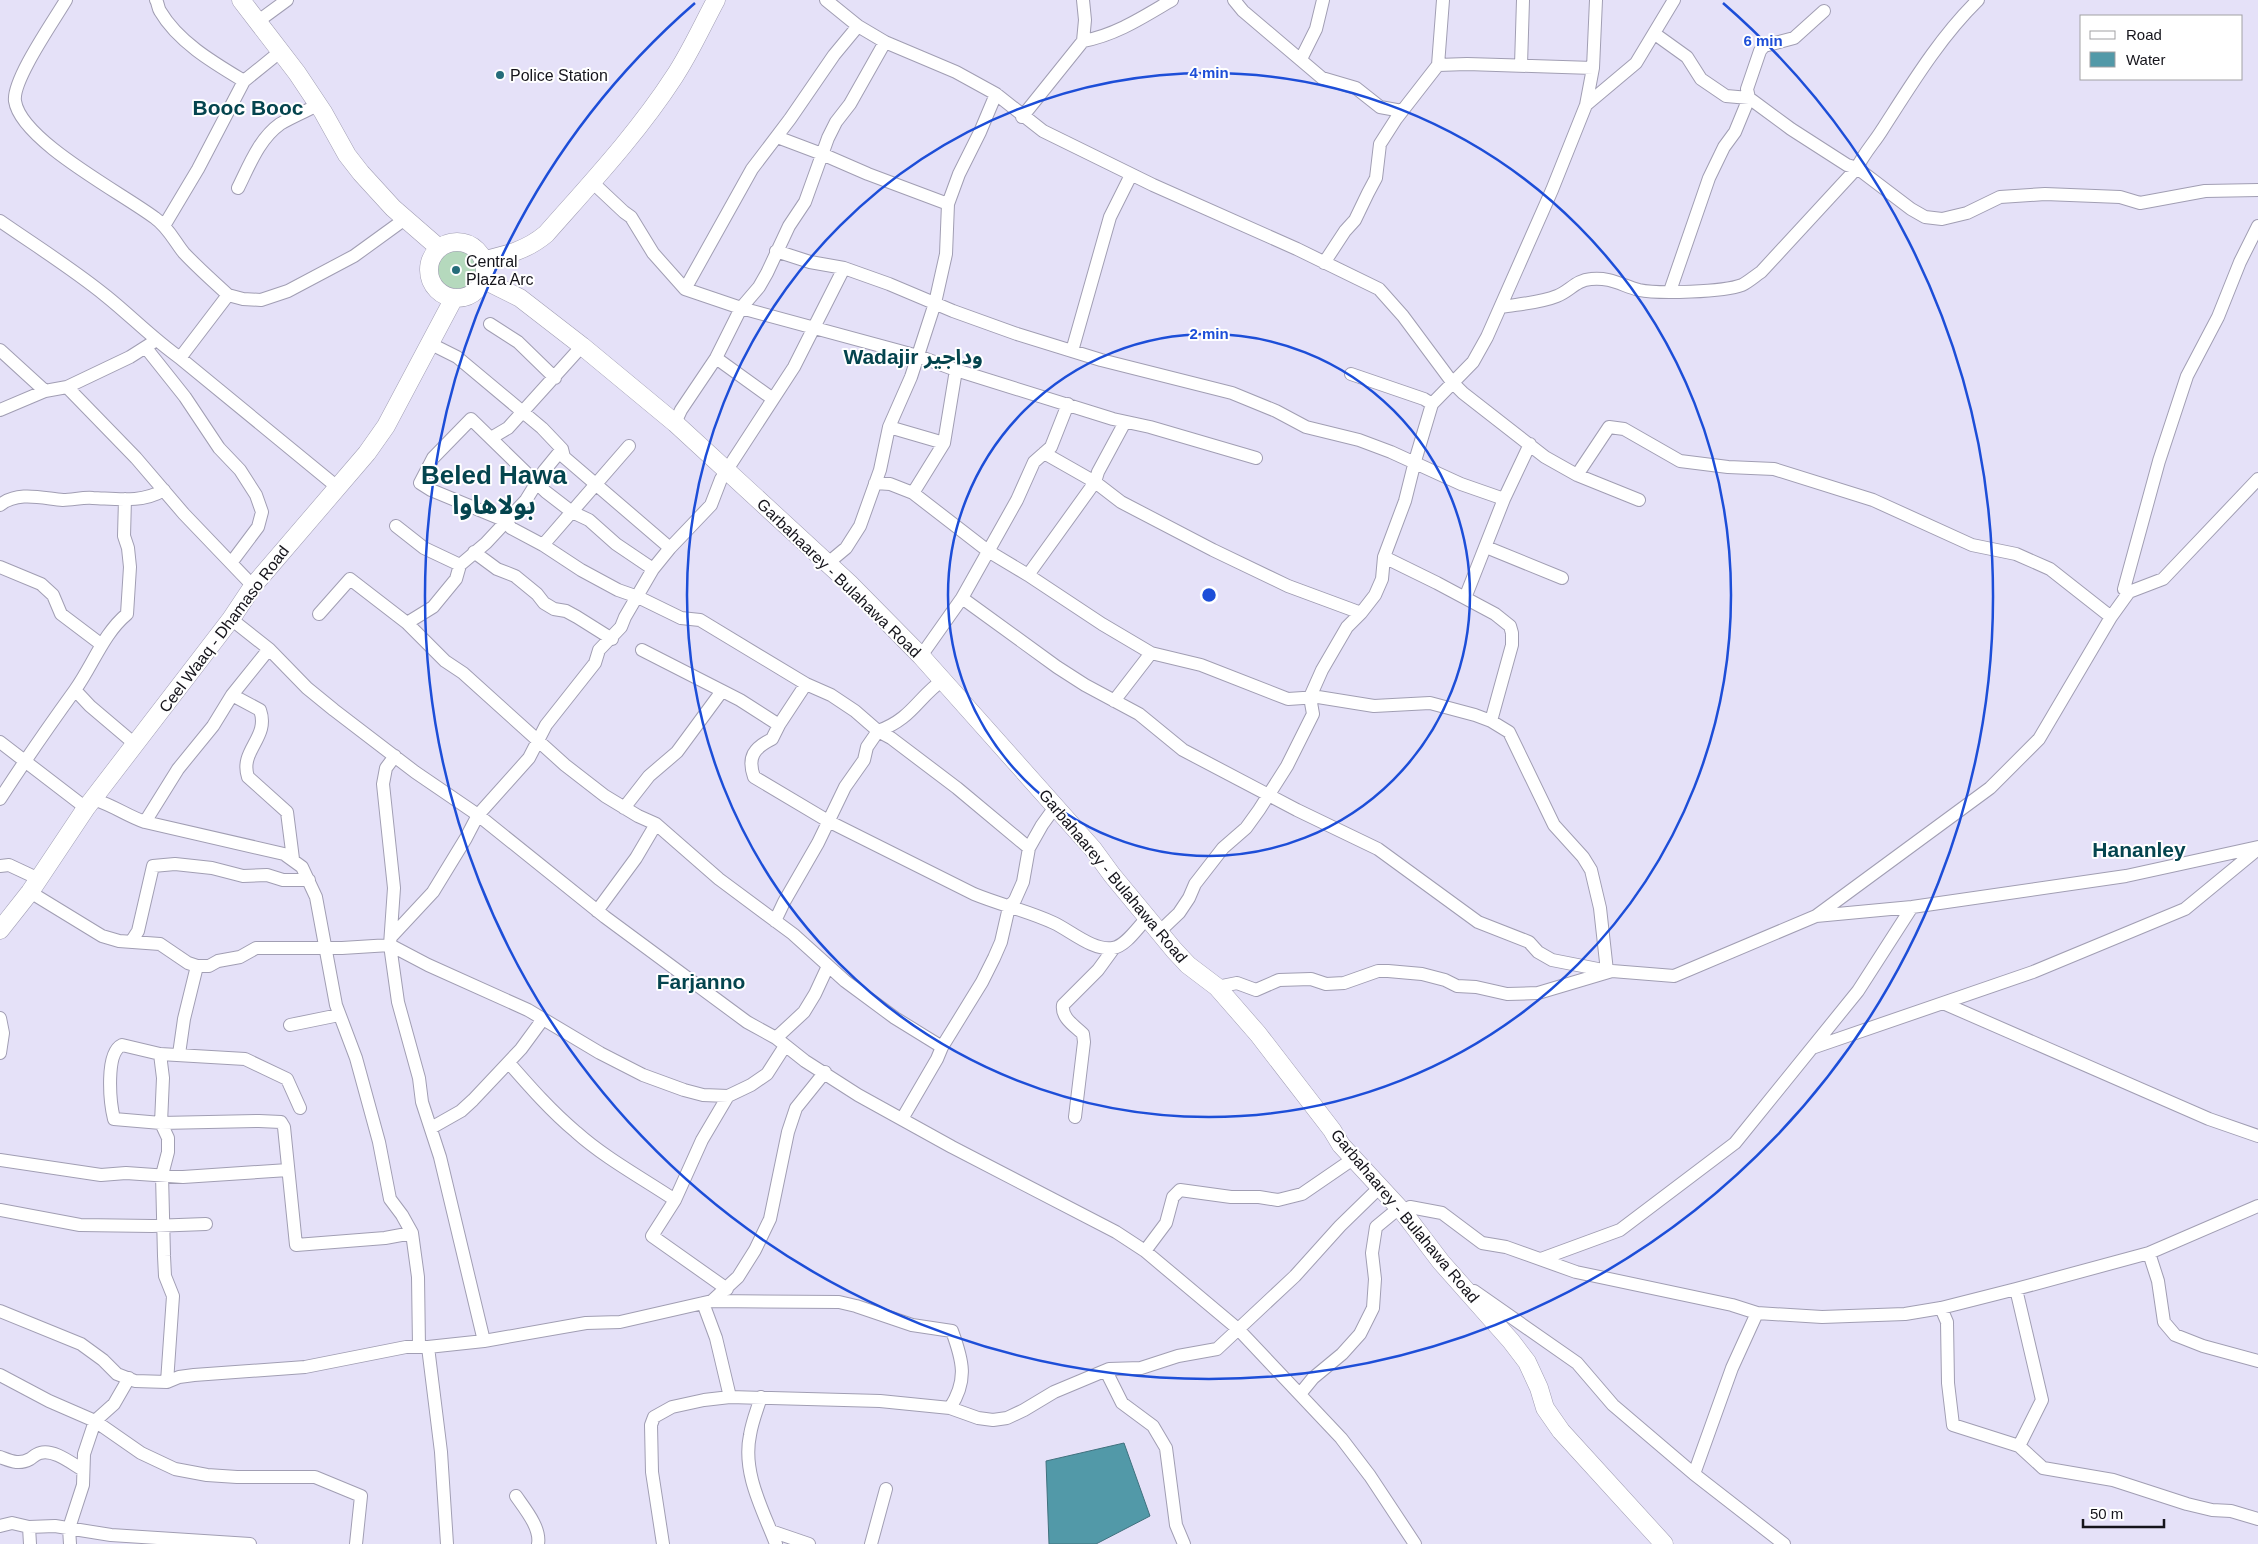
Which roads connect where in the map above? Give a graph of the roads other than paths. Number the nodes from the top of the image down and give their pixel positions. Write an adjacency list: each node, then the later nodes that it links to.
1 (66, 0): 44 (street)
2 (156, 0): 27 (street)
3 (242, 0): 17 (main road)
4 (287, 0): 17 (street)
5 (716, 0): 38 (main road)
6 (826, 0): 18 (street)
7 (1083, 0): 20 (street)
8 (1172, 0): 20 (street)
9 (1234, 0): 23 (street)
10 (1323, 0): 23 (street)
11 (1443, 0): 24 (street)
12 (1523, 0): 25 (street)
13 (1596, 0): 26 (street)
14 (1674, 0): 19 (street)
15 (1978, 0): 36 (street)
16 (1824, 11): 29 (street)
17 (257, 22): 22 (main road)
18 (858, 26): 21 (street); 34 (street)
19 (1654, 34): 29 (street); 31 (street)
20 (1083, 41): 33 (street)
21 (885, 42): 28 (street); 35 (street)
22 (281, 51): 27 (street); 30 (main road)
23 (1301, 59): 32 (street)
24 (1438, 65): 25 (street); 32 (street)
25 (1521, 65): 26 (street)
26 (1592, 68): 31 (street)
27 (244, 81): 44 (street)
28 (996, 94): 33 (street); 41 (street)
29 (1749, 98): 36 (street); 53 (street)
30 (318, 105): 39 (street); 42 (main road)
31 (1586, 105): 57 (street)
32 (1402, 110): 49 (street)
33 (1022, 117): 37 (street)
34 (777, 137): 35 (street); 52 (street)
35 (822, 154): 41 (street); 47 (street)
36 (1857, 168): 40 (street); 53 (street)
37 (1131, 175): 49 (street); 65 (street)
38 (592, 182): 48 (main road); 52 (street)
39 (238, 188)
40 (2258, 190)
41 (948, 204): 56 (street)
42 (405, 219): 46 (main road); 54 (street)
43 (0, 221): 61 (street)
44 (164, 226): 54 (street)
45 (2258, 226): 122 (street)
46 (440, 248): 48 (main road); 55 (main road)
47 (776, 251): 50 (street); 58 (street)
48 (484, 260): 51 (main road)
49 (1324, 262): 72 (street)
50 (844, 268): 56 (street); 60 (street)
51 (484, 280): 55 (main road); 63 (main road, Garbahaarey - Bulahawa Road)
52 (685, 289): 58 (street)
53 (1670, 291): 57 (street)
54 (228, 295): 67 (street)
55 (454, 298): 62 (main road, Ceel Waaq - Dhamaso Road)
56 (935, 303): 65 (street); 66 (street)
57 (1501, 307): 72 (street)
58 (741, 308): 60 (street); 68 (street)
59 (490, 324): 71 (street)
60 (814, 326): 66 (street); 75 (street)
61 (151, 344): 67 (street); 73 (street); 114 (street)
62 (431, 344): 79 (street); 98 (main road, Ceel Waaq - Dhamaso Road)
63 (582, 346): 71 (street); 81 (main road, Garbahaarey - Bulahawa Road)
64 (0, 350): 74 (street)
65 (1072, 351): 90 (street)
66 (918, 356): 69 (street); 82 (street)
67 (180, 358): 98 (street)
68 (716, 358): 75 (street); 81 (street)
69 (956, 370): 76 (street); 84 (street)
70 (1351, 374): 77 (street)
71 (555, 378): 79 (street)
72 (1452, 382): 77 (street); 85 (street)
73 (67, 387): 74 (street); 99 (street)
74 (45, 391): 78 (street)
75 (773, 399): 91 (street)
76 (1068, 404): 80 (street); 88 (street)
77 (1432, 404): 90 (street)
78 (0, 410)
79 (522, 412): 83 (street); 87 (street)
80 (1125, 422): 89 (street); 94 (street)
81 (675, 423): 91 (main road, Garbahaarey - Bulahawa Road)
82 (889, 427): 84 (street); 96 (street)
83 (492, 438): 95 (street); 106 (street)
84 (944, 443): 100 (street)
85 (1530, 444): 92 (street); 102 (street)
86 (630, 446): 97 (street)
87 (562, 449): 95 (street); 97 (street)
88 (1044, 453): 94 (street); 111 (street)
89 (1256, 458)
90 (1414, 461): 102 (street); 113 (street)
91 (727, 473): 110 (street); 115 (main road, Garbahaarey - Bulahawa Road)
92 (1577, 475): 103 (street); 128 (street)
93 (2258, 480): 122 (street)
94 (1095, 482): 119 (street); 127 (street)
95 (537, 483): 105 (street); 106 (street)
96 (876, 483): 100 (street); 115 (street)
97 (595, 484): 105 (street); 110 (street)
98 (336, 486): 121 (main road, Ceel Waaq - Dhamaso Road)
99 (164, 490): 101 (street); 114 (street)
100 (913, 493): 111 (street)
101 (125, 499): 104 (street); 132 (street)
102 (1504, 499): 109 (street)
103 (1639, 500)
104 (0, 505)
105 (572, 512): 108 (street); 118 (street)
106 (506, 521): 108 (street); 112 (street)
107 (396, 526): 116 (street)
108 (543, 545): 123 (street)
109 (1486, 546): 120 (street); 125 (street)
110 (670, 548): 118 (street)
111 (988, 551): 119 (street); 124 (street)
112 (474, 552): 116 (street); 131 (street)
113 (1384, 557): 125 (street); 127 (street)
114 (231, 563): 121 (street)
115 (828, 563): 136 (main road, Garbahaarey - Bulahawa Road)
116 (460, 566): 130 (street)
117 (0, 567): 132 (street)
118 (653, 569): 123 (street)
119 (1028, 575): 135 (street)
120 (1562, 578)
121 (253, 586): 129 (main road, Ceel Waaq - Dhamaso Road)
122 (2129, 592): 128 (street)
123 (638, 596): 131 (street); 138 (street)
124 (962, 598): 136 (street); 143 (street)
125 (1465, 598): 144 (street)
126 (319, 614): 130 (street)
127 (1361, 614): 142 (street)
128 (2110, 616): 170 (street)
129 (231, 618): 133 (street); 149 (main road, Ceel Waaq - Dhamaso Road)
130 (407, 622): 148 (street)
131 (612, 639): 148 (street)
132 (102, 645): 139 (street)
133 (269, 648): 141 (street); 150 (street)
134 (642, 650): 140 (street)
135 (1151, 653): 142 (street); 143 (street)
136 (921, 656): 137 (main road, Garbahaarey - Bulahawa Road)
137 (943, 680): 146 (street); 155 (main road, Garbahaarey - Bulahawa Road)
138 (806, 684): 145 (street); 146 (street)
139 (75, 690): 149 (street); 151 (street)
140 (722, 691): 145 (street); 156 (street)
141 (232, 695): 159 (street); 163 (street)
142 (1310, 697): 144 (street); 152 (street)
143 (1114, 701): 152 (street)
144 (1491, 721): 181 (street)
145 (779, 724): 158 (street)
146 (878, 731): 158 (street); 161 (street)
147 (0, 742): 151 (street)
148 (539, 743): 156 (street); 157 (street)
149 (136, 745): 154 (main road, Ceel Waaq - Dhamaso Road)
150 (395, 756): 157 (street); 175 (street)
151 (24, 762): 153 (street); 154 (street)
152 (1268, 795): 174 (street); 181 (street)
153 (0, 799)
154 (91, 804): 159 (street); 166 (main road, Ceel Waaq - Dhamaso Road)
155 (1055, 807): 161 (street); 171 (main road, Garbahaarey - Bulahawa Road)
156 (624, 808): 160 (street)
157 (478, 815): 169 (street); 175 (street)
158 (828, 821): 167 (street); 172 (street)
159 (145, 822): 163 (street)
160 (656, 824): 169 (street); 172 (street)
161 (1029, 848): 167 (street)
162 (2258, 848): 168 (street); 183 (street)
163 (293, 859): 165 (street)
164 (0, 866): 166 (street)
165 (310, 880): 176 (street); 177 (street)
166 (34, 886): 173 (main road, Ceel Waaq - Dhamaso Road); 176 (street)
167 (1009, 907): 178 (street); 189 (street)
168 (1912, 907): 170 (street); 190 (street)
169 (597, 911): 188 (street)
170 (1816, 916): 181 (street)
171 (1147, 918): 174 (main road, Garbahaarey - Bulahawa Road); 178 (street)
172 (775, 921): 180 (street)
173 (0, 930)
174 (1158, 932): 182 (main road, Garbahaarey - Bulahawa Road)
175 (391, 941): 177 (street); 186 (street); 201 (street)
176 (131, 942): 179 (street)
177 (325, 948): 179 (street); 184 (street)
178 (1114, 948): 198 (street)
179 (197, 966): 193 (street)
180 (828, 966): 188 (street); 189 (street)
181 (1610, 971): 182 (street)
182 (1217, 987): 203 (main road, Garbahaarey - Bulahawa Road)
183 (1943, 1003): 190 (street); 202 (street)
184 (339, 1015): 187 (street); 214 (street)
185 (0, 1018): 191 (street)
186 (543, 1019): 194 (street); 196 (street)
187 (290, 1025)
188 (781, 1042): 195 (street); 196 (street)
189 (942, 1046): 199 (street)
190 (1812, 1048): 217 (street)
191 (0, 1052)
192 (160, 1054): 193 (street); 200 (street); 200 (street)
193 (179, 1054): 197 (street)
194 (508, 1063): 201 (street); 208 (street)
195 (826, 1072): 199 (street); 219 (street)
196 (728, 1096): 208 (street)
197 (300, 1108)
198 (1074, 1117)
199 (902, 1119): 215 (street)
200 (161, 1123): 205 (street); 206 (street)
201 (431, 1128): 226 (street)
202 (2258, 1136)
203 (1353, 1159): 207 (main road, Garbahaarey - Bulahawa Road); 215 (street)
204 (0, 1160): 206 (street)
205 (288, 1170): 206 (street); 214 (street)
206 (162, 1175): 212 (street)
207 (1379, 1188): 211 (main road, Garbahaarey - Bulahawa Road); 225 (street)
208 (675, 1200): 219 (street)
209 (2258, 1206): 216 (street)
210 (0, 1210): 212 (street)
211 (1401, 1210): 217 (street); 218 (main road, Garbahaarey - Bulahawa Road); 233 (street)
212 (163, 1224): 213 (street); 232 (street)
213 (206, 1224)
214 (412, 1233): 227 (street)
215 (1145, 1251): 225 (street)
216 (2149, 1253): 220 (street); 228 (street)
217 (1541, 1259): 224 (street)
218 (1462, 1283): 241 (street); 262 (main road, Garbahaarey - Bulahawa Road)
219 (727, 1289): 221 (street)
220 (2016, 1289): 222 (street); 238 (street)
221 (708, 1302): 226 (street); 234 (street); 236 (street)
222 (1941, 1308): 224 (street); 238 (street)
223 (0, 1312): 231 (street)
224 (1757, 1313): 241 (street)
225 (1238, 1329): 229 (street); 233 (street)
226 (484, 1341): 227 (street)
227 (424, 1347): 232 (street); 254 (street)
228 (2258, 1362)
229 (1106, 1371): 236 (street); 260 (street)
230 (0, 1375): 237 (street)
231 (129, 1378): 232 (street); 237 (street)
232 (167, 1382)
233 (1300, 1394): 261 (street)
234 (730, 1397): 235 (street); 256 (street)
235 (761, 1398): 236 (street); 248 (street)
236 (950, 1408)
237 (95, 1421): 240 (street); 253 (street)
238 (2019, 1446): 244 (street)
239 (0, 1457): 240 (street)
240 (83, 1470): 247 (street)
241 (1694, 1474): 263 (street)
242 (886, 1489): 259 (street)
243 (516, 1496): 255 (street)
244 (2258, 1519)
245 (0, 1526): 246 (street)
246 (29, 1527): 247 (street); 250 (street)
247 (69, 1528): 249 (street); 251 (street)
248 (771, 1531): 257 (street); 258 (street)
249 (132, 1540): 252 (street)
250 (30, 1544)
251 (70, 1544)
252 (250, 1544)
253 (356, 1544)
254 (447, 1544)
255 (538, 1544)
256 (663, 1544)
257 (776, 1544)
258 (809, 1544)
259 (871, 1544)
260 (1184, 1544)
261 (1415, 1544)
262 (1664, 1544)
263 (1784, 1544)

